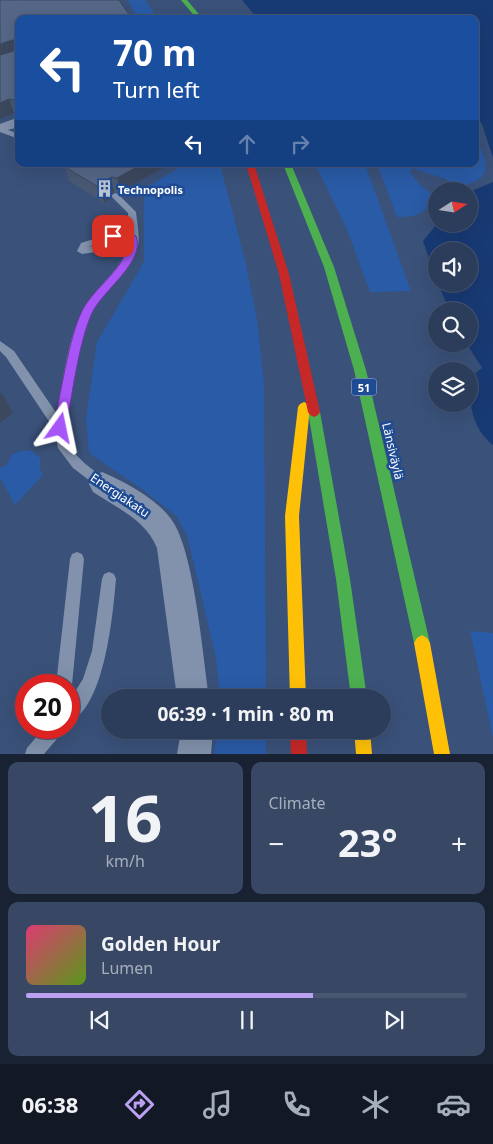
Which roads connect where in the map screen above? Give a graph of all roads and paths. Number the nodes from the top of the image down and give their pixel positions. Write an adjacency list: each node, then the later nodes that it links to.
1 (184, 0): 2 (highway)
2 (197, 15)
3 (15, 123): 4 (street)
4 (1, 129): 5 (lane)
5 (15, 135)
6 (251, 167): 10 (highway)
7 (288, 167): 15 (highway, Länsiväylä / 51)
8 (115, 196): 11 (lane)
9 (0, 345): 11 (lane, Energiakatu)
10 (308, 376): 18 (highway); 19 (highway)
11 (60, 428): 12 (lane, Energiakatu)
12 (102, 484): 17 (street, Energiakatu)
13 (77, 559): 16 (lane)
14 (109, 579): 20 (lane)
15 (418, 618): 29 (highway, Länsiväylä / 51); 30 (highway)
16 (65, 674)
17 (192, 689)
18 (298, 689)
19 (358, 689)
20 (80, 702)
21 (46, 739): 25 (lane)
22 (196, 739): 26 (street)
23 (298, 739): 27 (highway)
24 (363, 739): 28 (highway)
25 (33, 754)
26 (194, 754)
27 (299, 754)
28 (364, 754)
29 (442, 754)
30 (452, 754)

